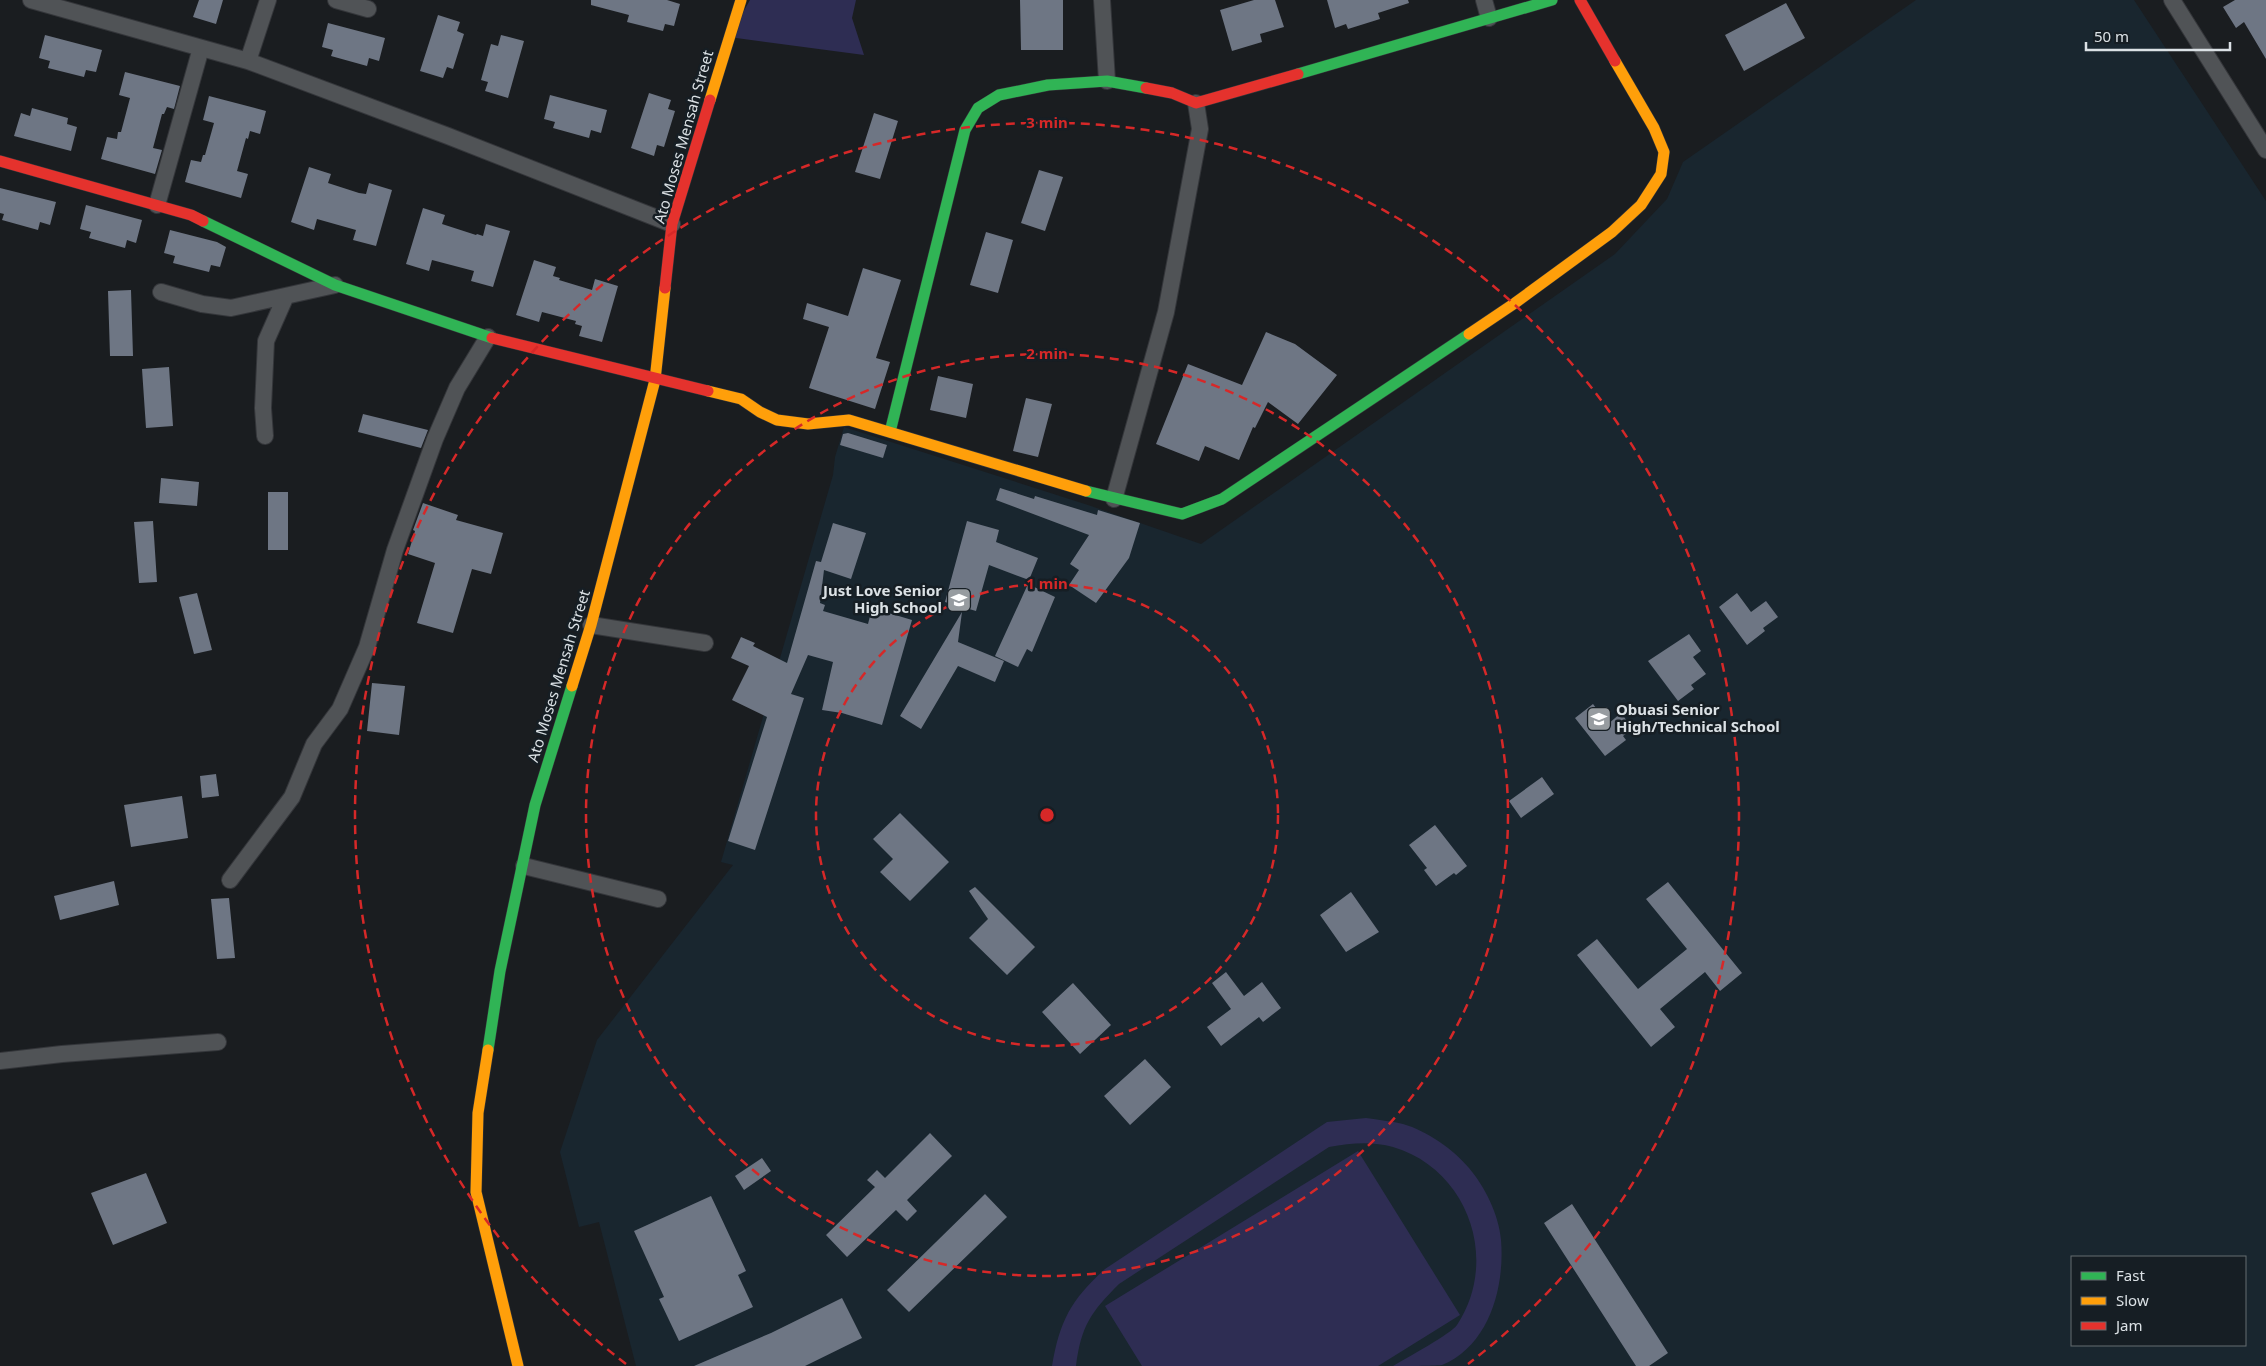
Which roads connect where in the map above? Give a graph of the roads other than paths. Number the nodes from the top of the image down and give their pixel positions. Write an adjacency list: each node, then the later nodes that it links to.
1 (31, 0): 12 (street)
2 (268, 0): 13 (street)
3 (336, 0): 10 (street)
4 (741, 0): 19 (street, Ato Moses Mensah Street)
5 (1102, 0): 14 (street)
6 (1484, 0): 11 (street)
7 (1552, 0): 11 (street)
8 (1580, 0): 27 (street)
9 (2172, 0): 16 (street)
10 (368, 9)
11 (1489, 18): 15 (street)
12 (201, 48): 13 (street); 18 (street)
13 (248, 61): 19 (street)
14 (1107, 81): 15 (street); 25 (street)
15 (1196, 103): 27 (street)
16 (2266, 150)
17 (0, 161): 18 (street)
18 (157, 205): 20 (street)
19 (672, 224): 24 (street, Ato Moses Mensah Street)
20 (336, 285): 22 (street); 23 (street)
21 (161, 292): 22 (street)
22 (285, 298): 26 (street)
23 (488, 337): 24 (street); 31 (street)
24 (655, 380): 25 (street); 28 (street, Ato Moses Mensah Street)
25 (890, 432): 27 (street)
26 (265, 436)
27 (1114, 499)
28 (591, 625): 29 (street); 30 (street, Ato Moses Mensah Street)
29 (705, 643)
30 (524, 866): 32 (street); 35 (street, Ato Moses Mensah Street)
31 (230, 880)
32 (658, 899)
33 (218, 1042): 34 (street)
34 (0, 1061)
35 (518, 1366)

